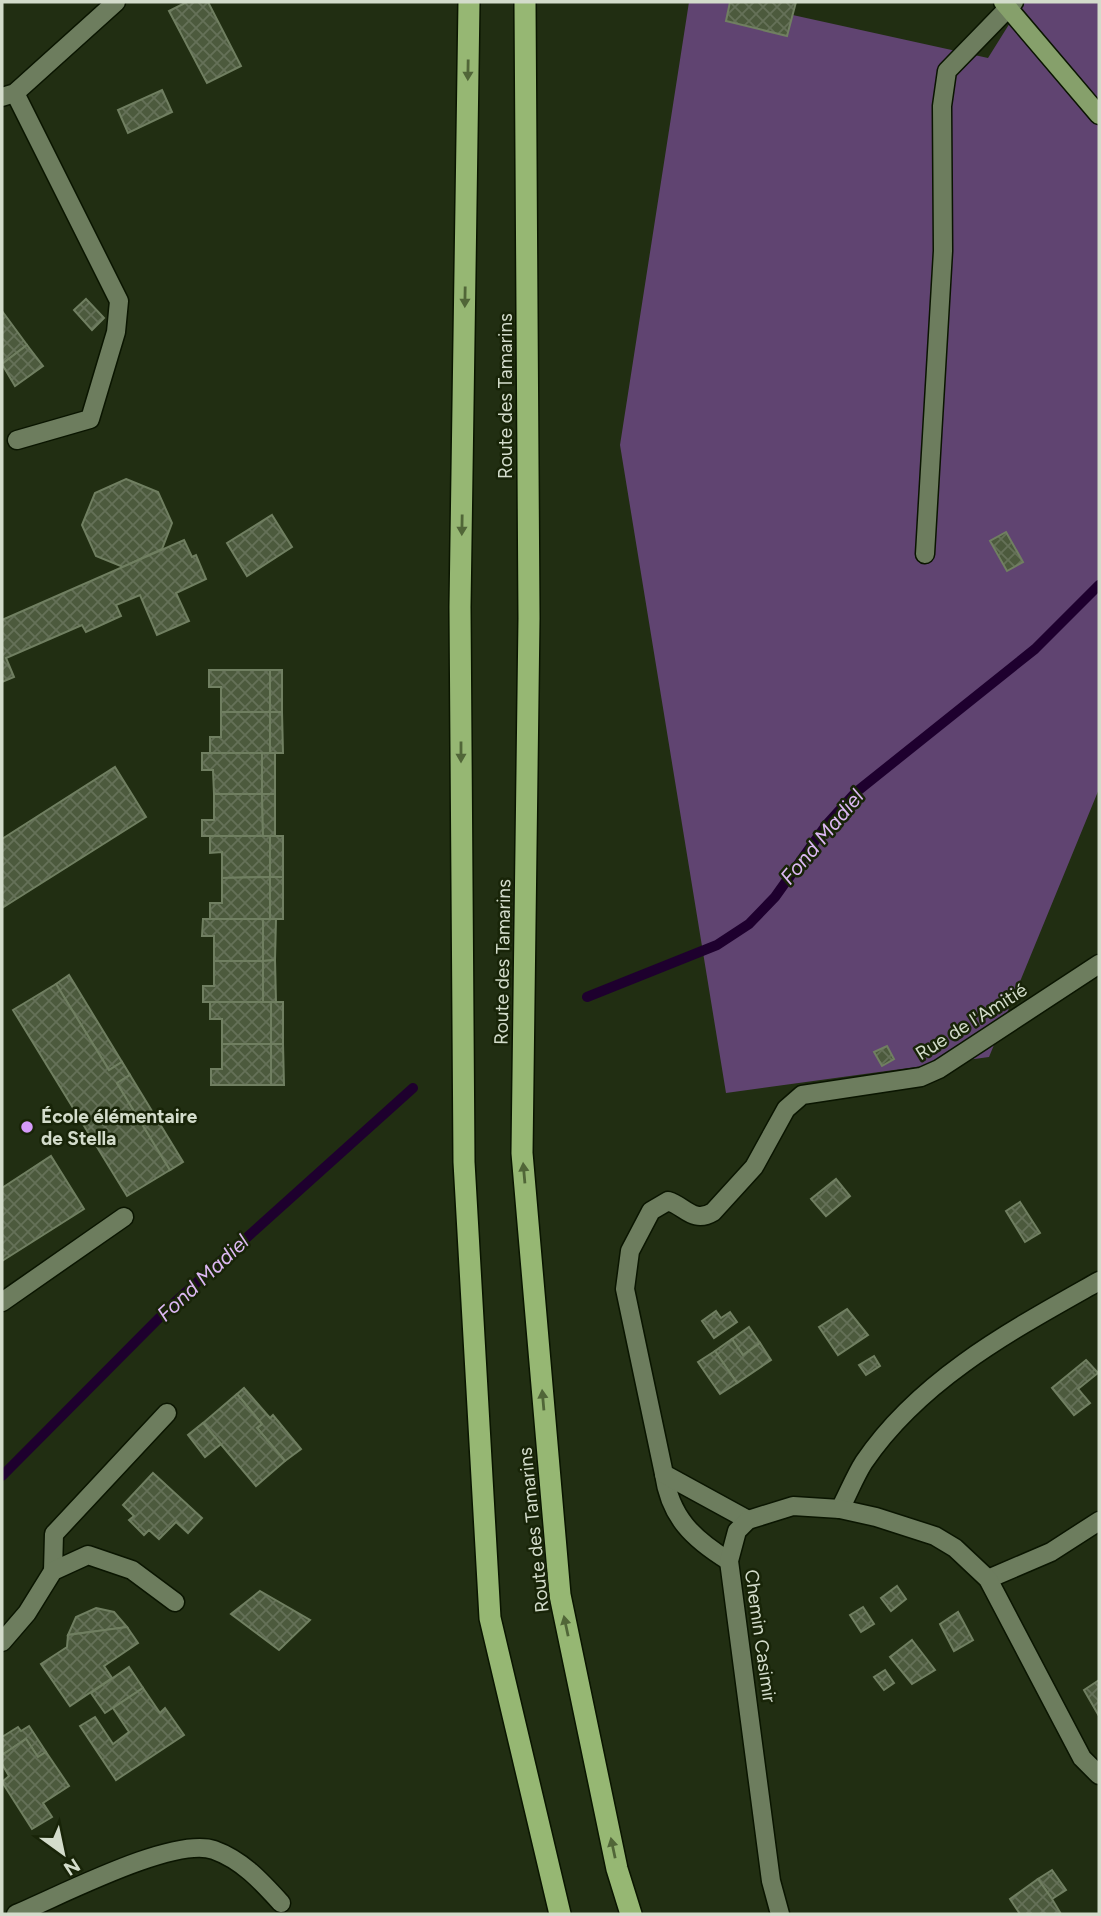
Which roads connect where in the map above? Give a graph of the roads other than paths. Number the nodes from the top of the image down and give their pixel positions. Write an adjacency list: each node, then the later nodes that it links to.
1 (116, 2): 5 (street)
2 (469, 2): 26 (highway, Route des Tamarins, one-way to 26)
3 (525, 2): 27 (highway, Route des Tamarins, one-way to 3)
4 (1009, 4): 6 (main road); 8 (street)
5 (8, 95): 7 (street)
6 (1099, 115)
7 (17, 440)
8 (925, 554)
9 (1099, 964): 14 (street, Rue de l'Amitié)
10 (124, 1217): 12 (street)
11 (1099, 1281): 15 (street)
12 (2, 1302)
13 (167, 1413): 19 (street)
14 (664, 1474): 16 (street); 18 (street, Rue de l'Amitié)
15 (840, 1510): 16 (street); 20 (street)
16 (748, 1520): 18 (street, Chemin Casimir)
17 (1099, 1521): 20 (street)
18 (729, 1561): 28 (street, Chemin Casimir)
19 (53, 1571): 21 (street); 22 (street)
20 (988, 1579): 23 (street)
21 (175, 1602)
22 (2, 1642)
23 (1099, 1775)
24 (281, 1903): 25 (street)
25 (16, 1914)
26 (560, 1914)
27 (631, 1914)
28 (780, 1914)

